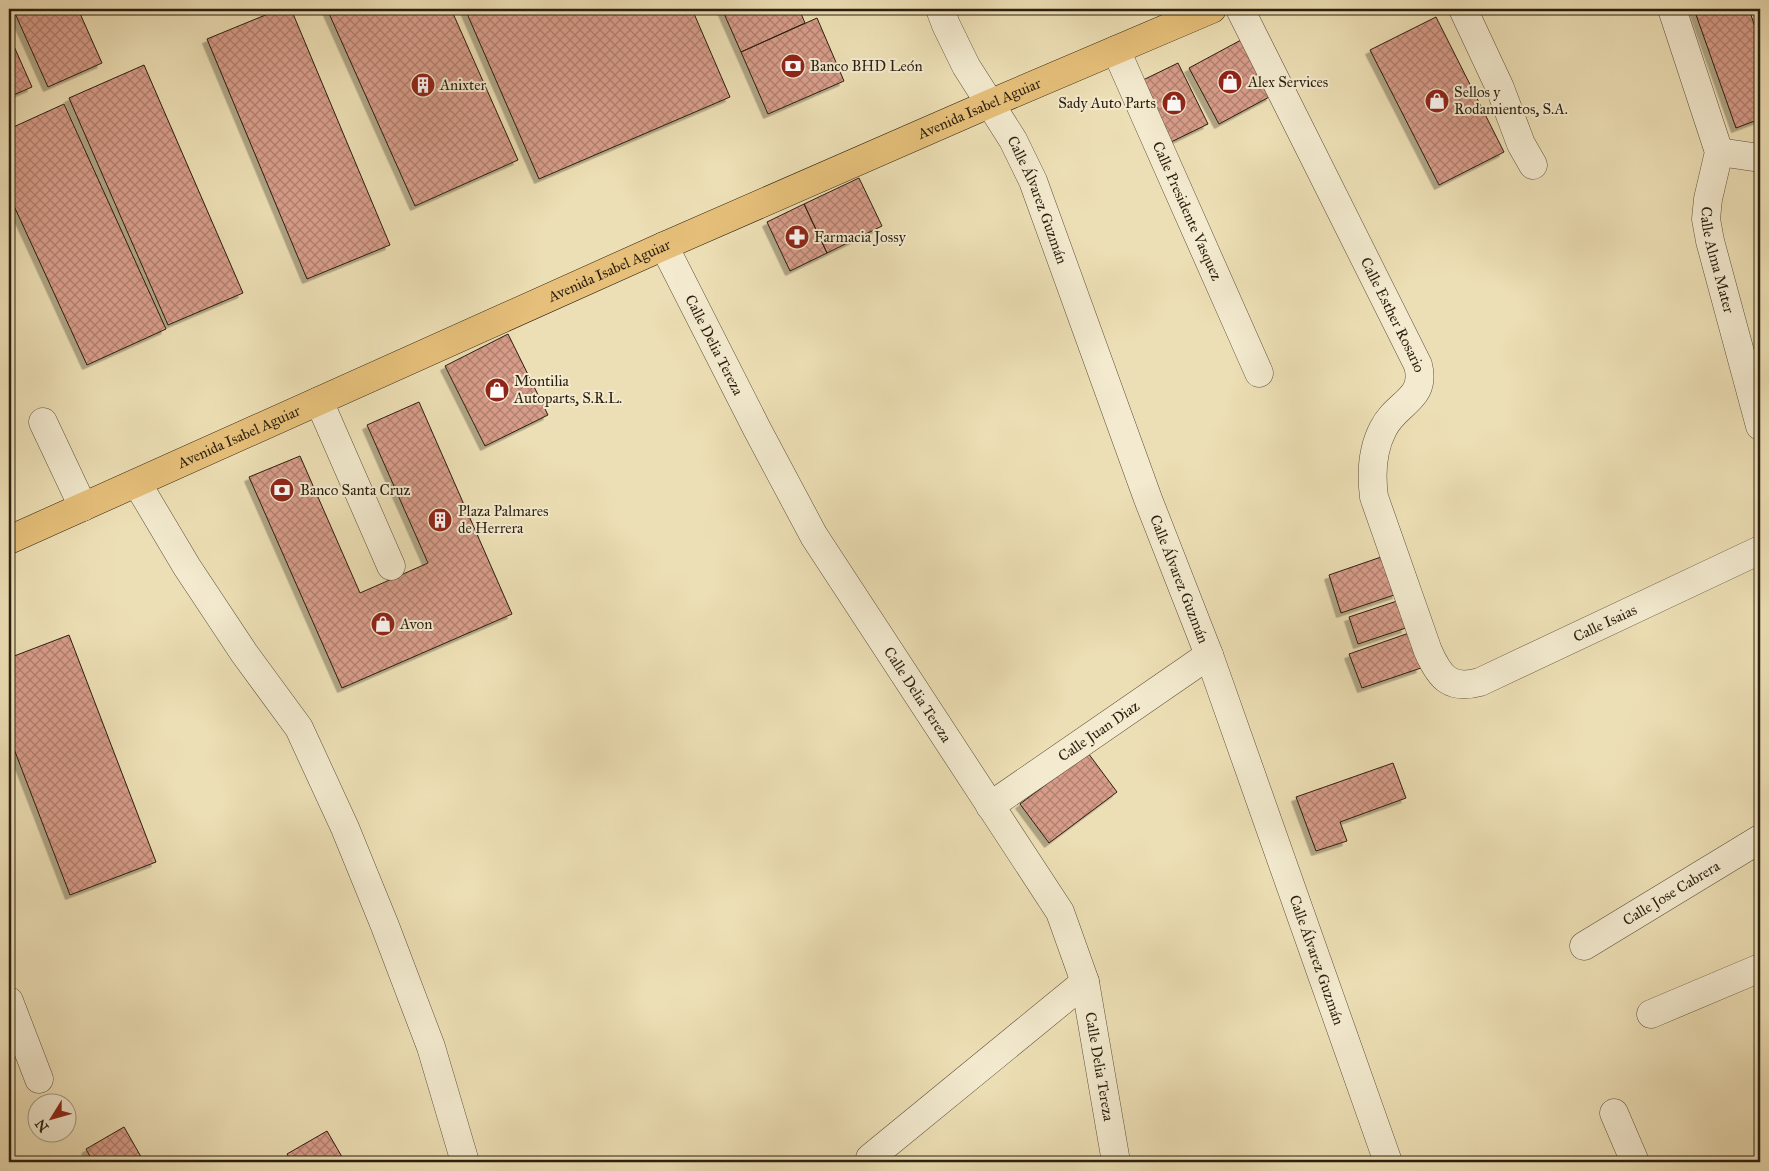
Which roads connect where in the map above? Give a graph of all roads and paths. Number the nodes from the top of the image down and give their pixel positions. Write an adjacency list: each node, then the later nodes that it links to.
1 (940, 9): 7 (street, Calle Álvarez Guzmán)
2 (1212, 9): 6 (main road, Avenida Isabel Aguiar)
3 (1240, 9): 22 (street, Calle Esther Rosario)
4 (1463, 9): 10 (street)
5 (1672, 9): 8 (street)
6 (1116, 50): 7 (main road, Avenida Isabel Aguiar); 12 (street, Calle Presidente Vasquez)
7 (989, 104): 11 (main road, Avenida Isabel Aguiar); 21 (street, Calle Álvarez Guzmán)
8 (1719, 152): 9 (street); 15 (street, Calle Alma Mater)
9 (1760, 158)
10 (1533, 165)
11 (664, 246): 13 (main road, Avenida Isabel Aguiar); 23 (street, Calle Delia Tereza)
12 (1259, 373)
13 (319, 402): 16 (main road, Avenida Isabel Aguiar); 20 (street)
14 (43, 422): 17 (street)
15 (1760, 426)
16 (137, 483): 17 (main road, Avenida Isabel Aguiar); 33 (street)
17 (82, 507): 18 (main road, Avenida Isabel Aguiar)
18 (9, 540)
19 (1760, 550): 22 (street, Calle Isaias)
20 (391, 566)
21 (1209, 656): 23 (street, Calle Juan Diaz); 35 (street, Calle Álvarez Guzmán)
22 (1448, 681)
23 (990, 806): 27 (street, Calle Delia Tereza)
24 (1760, 839): 25 (street, Calle Jose Cabrera)
25 (1584, 946)
26 (1760, 968): 29 (street)
27 (1085, 982): 32 (street); 34 (street, Calle Delia Tereza)
28 (9, 1001): 30 (street)
29 (1652, 1014)
30 (39, 1079)
31 (1614, 1113): 36 (street)
32 (870, 1158)
33 (465, 1162)
34 (1116, 1162)
35 (1388, 1162)
36 (1635, 1162)

